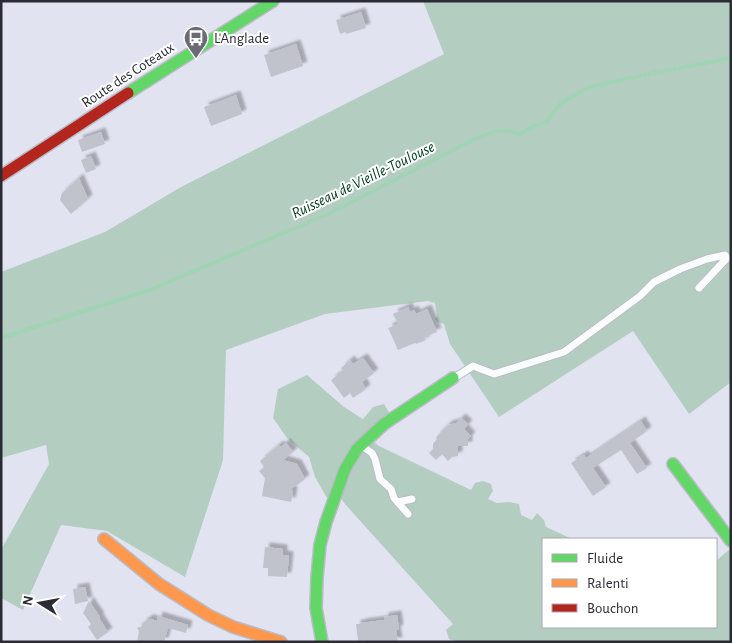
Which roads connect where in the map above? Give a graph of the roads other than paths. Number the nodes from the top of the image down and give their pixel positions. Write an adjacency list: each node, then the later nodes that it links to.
1 (273, 1): 2 (street, Route des Coteaux)
2 (1, 176)
3 (698, 288): 4 (lane)
4 (453, 378): 5 (street)
5 (362, 445): 8 (lane); 13 (street)
6 (673, 464): 11 (street)
7 (412, 499): 8 (lane)
8 (398, 502): 9 (lane)
9 (408, 514)
10 (104, 539): 12 (street)
11 (731, 541)
12 (282, 642)
13 (322, 642)

